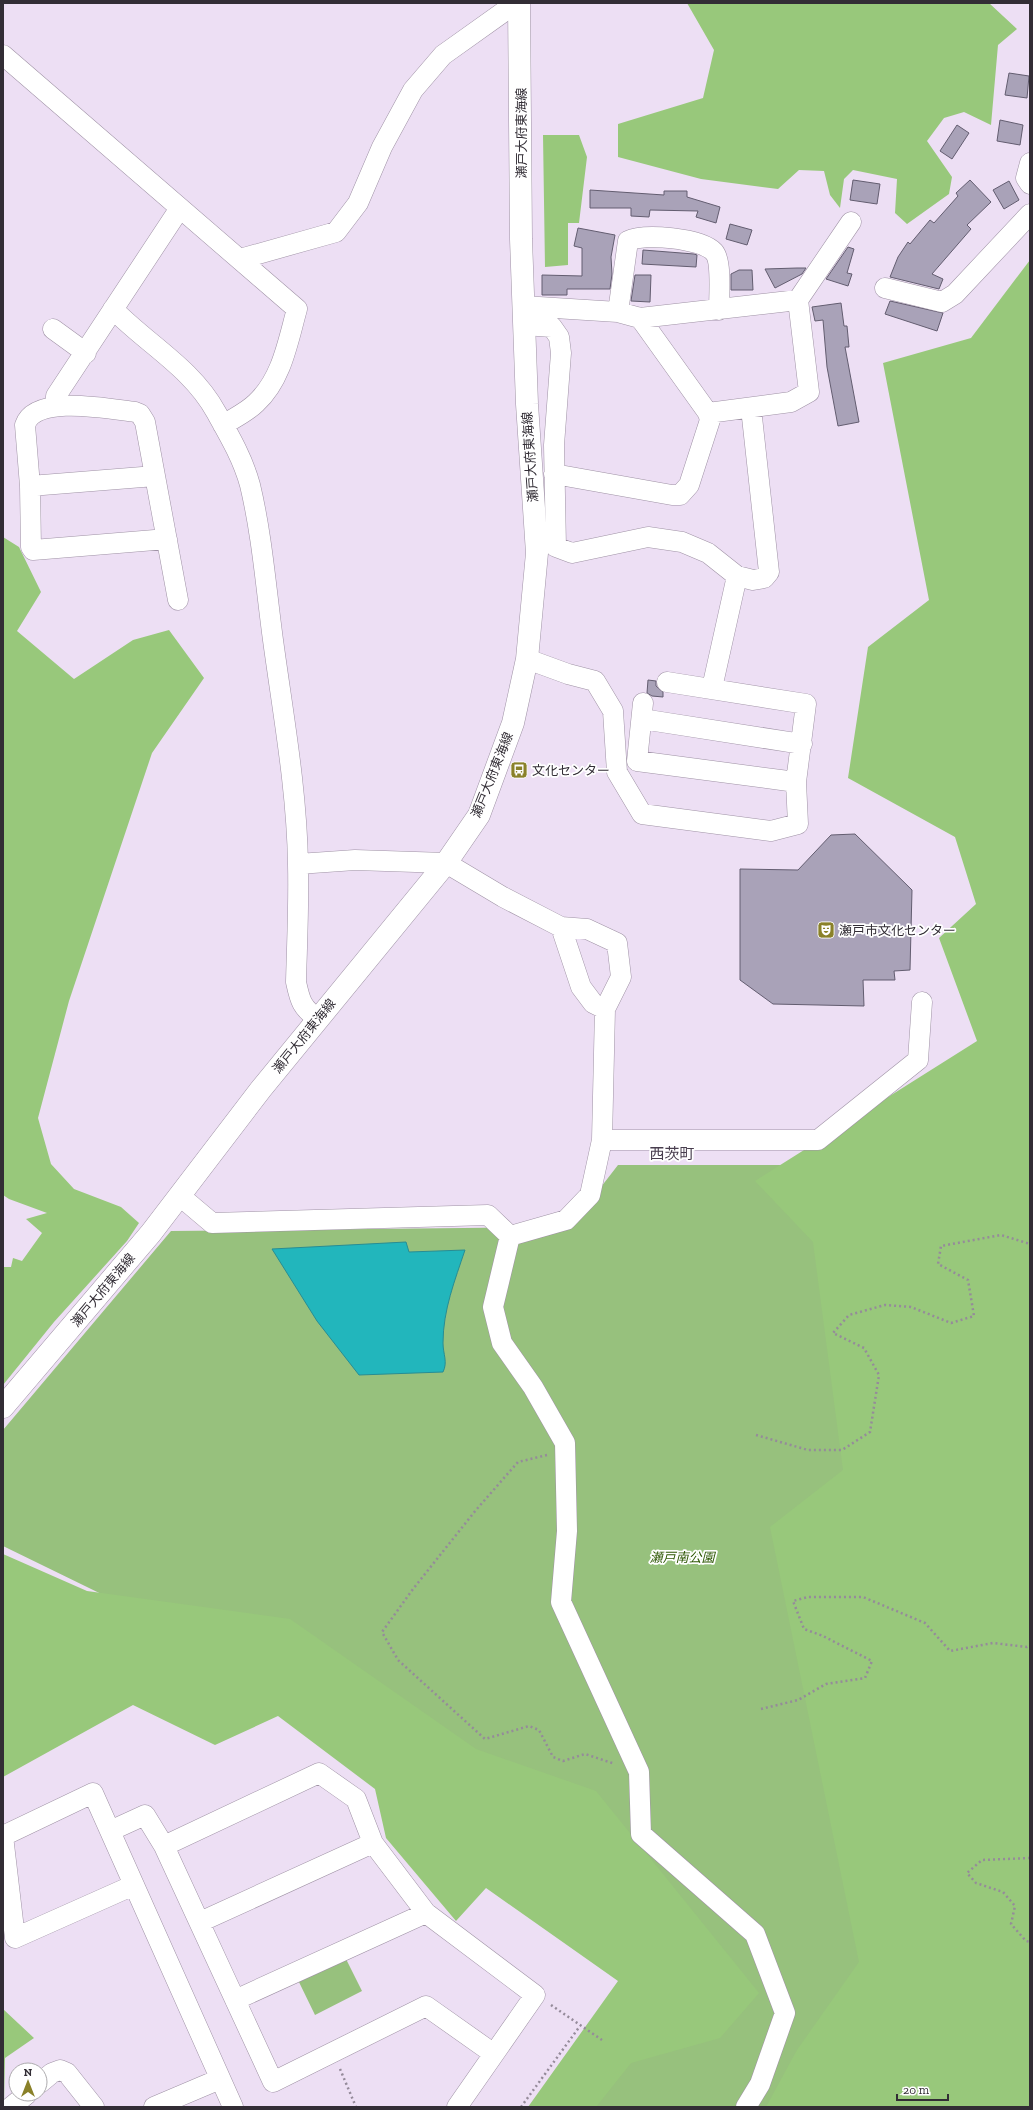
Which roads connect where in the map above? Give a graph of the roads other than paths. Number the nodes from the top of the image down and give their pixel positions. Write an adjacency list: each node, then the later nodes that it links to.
1 (516, 3): 9 (street)
2 (519, 3): 15 (main road, 瀬戸大府東海線)
3 (3, 55): 6 (street)
4 (1030, 162): 5 (street)
5 (1030, 184)
6 (180, 208): 9 (street); 12 (street)
7 (1030, 214): 10 (street)
8 (851, 222): 11 (street)
9 (240, 259): 22 (street)
10 (884, 288)
11 (798, 300): 13 (street); 20 (street)
12 (113, 309): 18 (street); 22 (street)
13 (719, 310): 14 (street); 16 (street)
14 (618, 312): 15 (street); 16 (street)
15 (523, 316): 23 (street); 29 (main road, 瀬戸大府東海線)
16 (640, 318): 21 (street)
17 (53, 329): 18 (street)
18 (86, 353): 19 (street)
19 (56, 405): 24 (street); 25 (street)
20 (751, 408): 21 (street); 27 (street)
21 (708, 413): 23 (street)
22 (223, 426): 35 (street)
23 (554, 474): 27 (street)
24 (155, 476): 25 (street); 26 (street)
25 (30, 486): 26 (street)
26 (167, 539): 28 (street)
27 (737, 576): 31 (street)
28 (178, 600)
29 (527, 659): 33 (street); 34 (main road, 瀬戸大府東海線)
30 (667, 682): 31 (street)
31 (712, 688): 32 (street)
32 (802, 744): 33 (street); 33 (street)
33 (796, 782)
34 (446, 863): 35 (street); 36 (street); 39 (main road, 瀬戸大府東海線)
35 (298, 864): 39 (street)
36 (561, 927): 38 (street); 38 (street)
37 (922, 1002): 40 (street)
38 (605, 1009): 40 (street)
39 (318, 1019): 41 (main road, 瀬戸大府東海線)
40 (602, 1140): 42 (street)
41 (180, 1196): 42 (street); 43 (main road, 瀬戸大府東海線)
42 (510, 1236): 58 (street)
43 (3, 1407)
44 (110, 1831): 46 (street); 47 (street); 47 (street)
45 (373, 1843): 46 (street); 48 (street); 49 (street)
46 (164, 1846): 49 (street)
47 (134, 1885): 53 (street)
48 (426, 1913): 50 (street); 51 (street)
49 (200, 1922): 50 (street)
50 (235, 2000): 51 (street)
51 (494, 2054): 57 (street)
52 (48, 2076): 54 (street)
53 (220, 2079): 55 (street); 56 (street)
54 (94, 2107)
55 (154, 2107)
56 (233, 2107)
57 (457, 2107)
58 (746, 2107)

